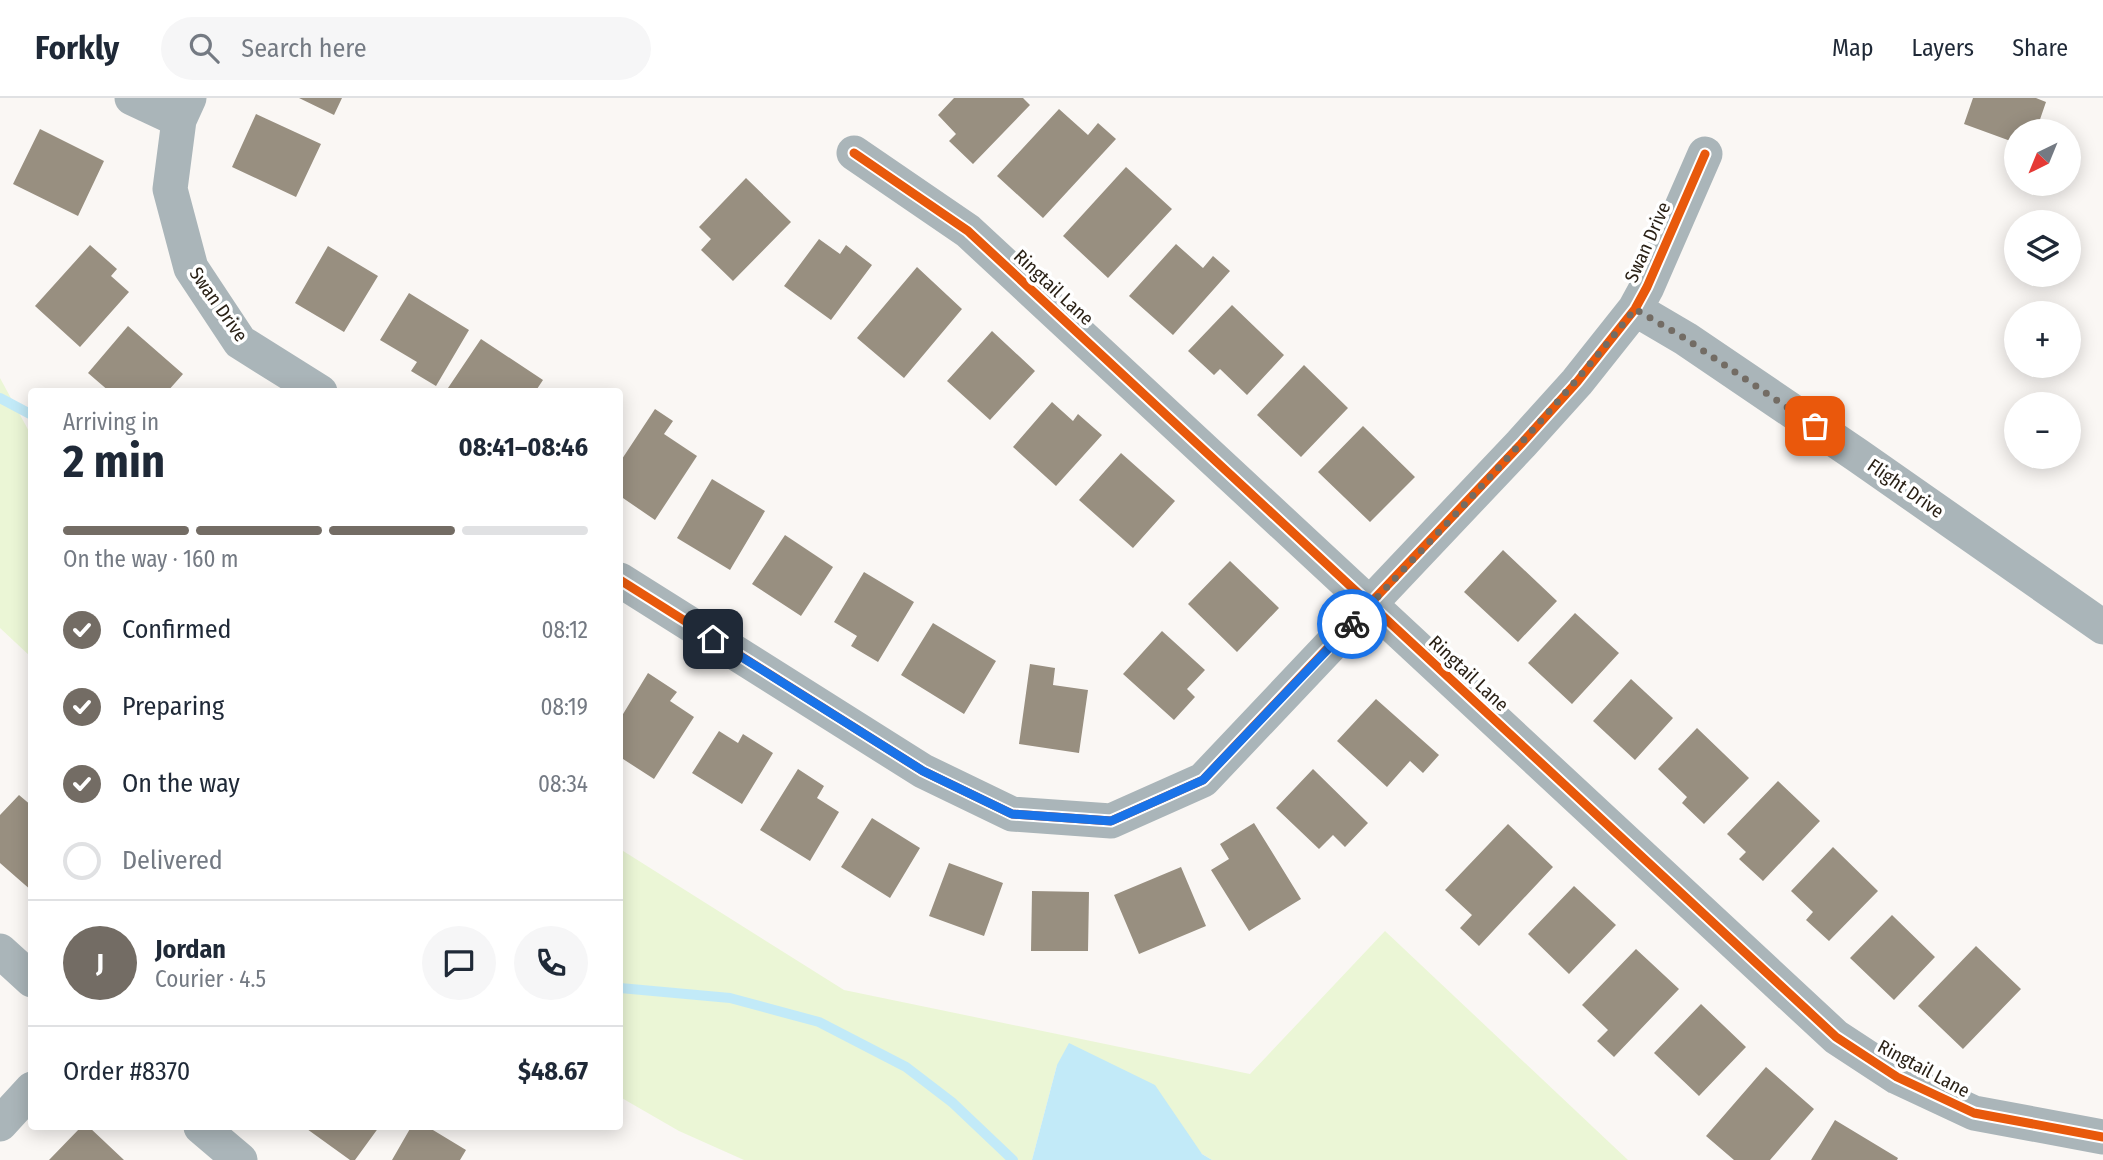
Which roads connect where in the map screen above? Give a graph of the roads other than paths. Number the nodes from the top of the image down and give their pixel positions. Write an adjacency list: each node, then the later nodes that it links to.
1 (132, 98): 2 (street)
2 (184, 109): 6 (street, Swan Drive)
3 (854, 153): 8 (street, Ringtail Lane)
4 (1704, 154): 5 (street, Swan Drive)
5 (1635, 309): 8 (street, Swan Drive); 9 (street, Flight Drive)
6 (314, 388)
7 (623, 582): 8 (street, Swan Drive)
8 (1370, 605): 15 (street, Ringtail Lane)
9 (2103, 627)
10 (0, 951): 11 (street)
11 (28, 976)
12 (28, 1093): 13 (street)
13 (0, 1124)
14 (205, 1130): 16 (street)
15 (2103, 1137)
16 (240, 1160)

